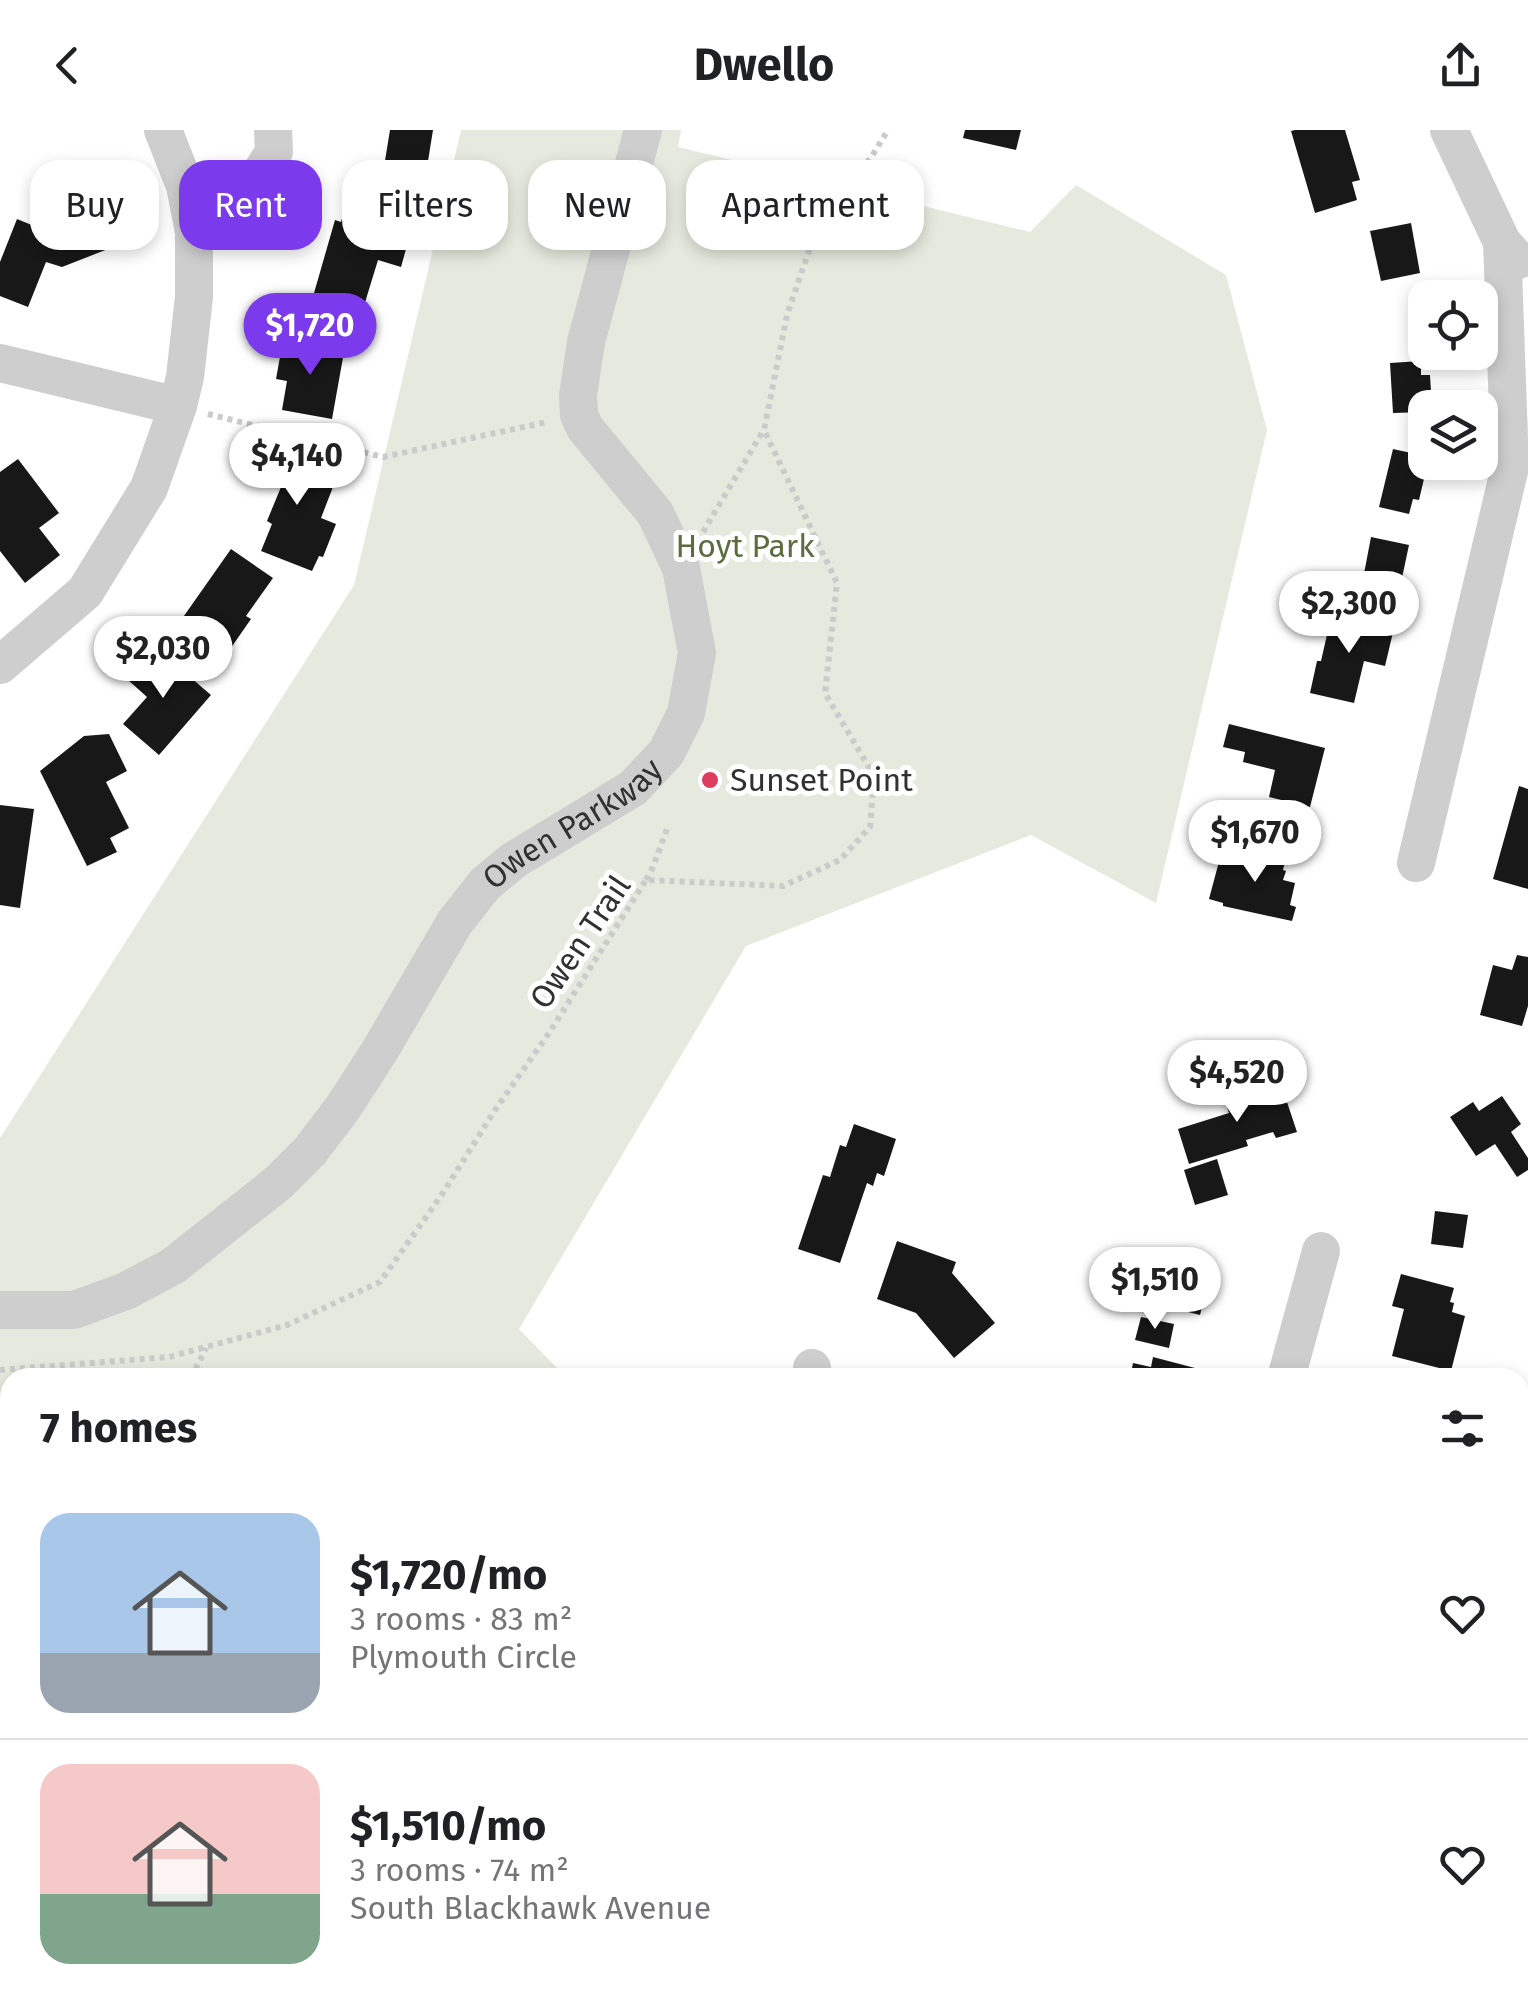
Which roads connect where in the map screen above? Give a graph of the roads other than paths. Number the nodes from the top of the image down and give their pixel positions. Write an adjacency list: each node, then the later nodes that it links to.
1 (163, 130): 6 (street)
2 (272, 130): 5 (street)
3 (643, 130): 16 (street, Owen Parkway)
4 (1450, 130): 7 (street)
5 (269, 160)
6 (179, 171)
7 (1502, 242): 9 (street); 12 (street)
8 (194, 250): 11 (street)
9 (1528, 271)
10 (0, 363): 11 (street)
11 (178, 406): 13 (street)
12 (1519, 461): 14 (street)
13 (0, 665)
14 (1416, 863)
15 (1321, 1251): 17 (street)
16 (0, 1310)
17 (1289, 1368)

